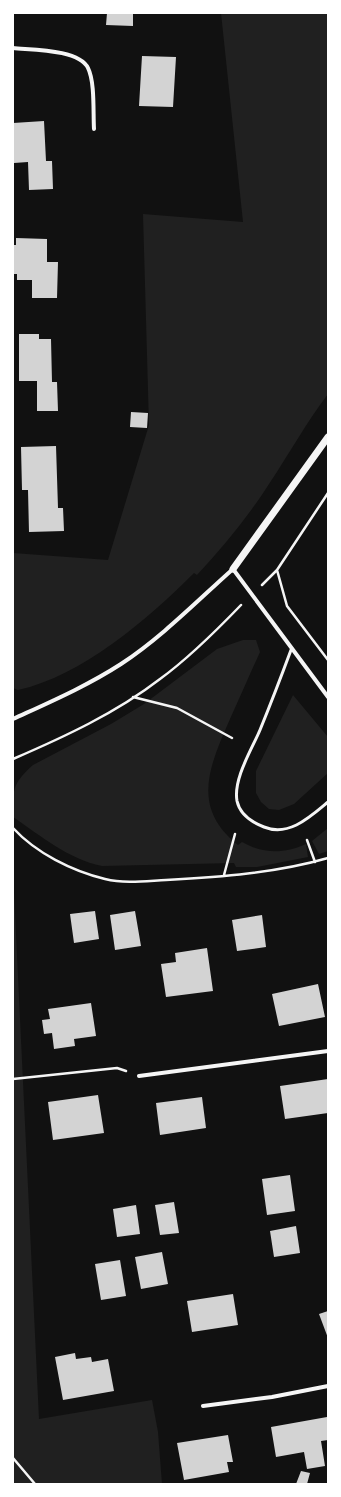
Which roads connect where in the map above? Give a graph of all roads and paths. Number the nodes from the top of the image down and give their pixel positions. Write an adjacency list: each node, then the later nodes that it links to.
1 (13, 48): 2 (street)
2 (94, 129)
3 (328, 437): 5 (street)
4 (328, 493): 6 (path)
5 (233, 569): 7 (street); 12 (street)
6 (276, 570): 7 (path); 9 (path)
7 (252, 595): 8 (street); 10 (path)
8 (291, 650): 11 (street); 15 (lane)
9 (328, 660)
10 (132, 697): 13 (path); 14 (path)
11 (328, 698)
12 (13, 719)
13 (232, 738)
14 (13, 759)
15 (328, 802)
16 (13, 828): 21 (path)
17 (235, 834): 21 (path)
18 (307, 840): 20 (path)
19 (328, 858): 20 (path)
20 (315, 862): 21 (path)
21 (224, 876)
22 (328, 1051): 23 (street)
23 (139, 1076): 24 (path)
24 (13, 1079)
25 (328, 1386): 26 (street)
26 (202, 1406)
27 (13, 1458): 28 (path)
28 (35, 1484)

